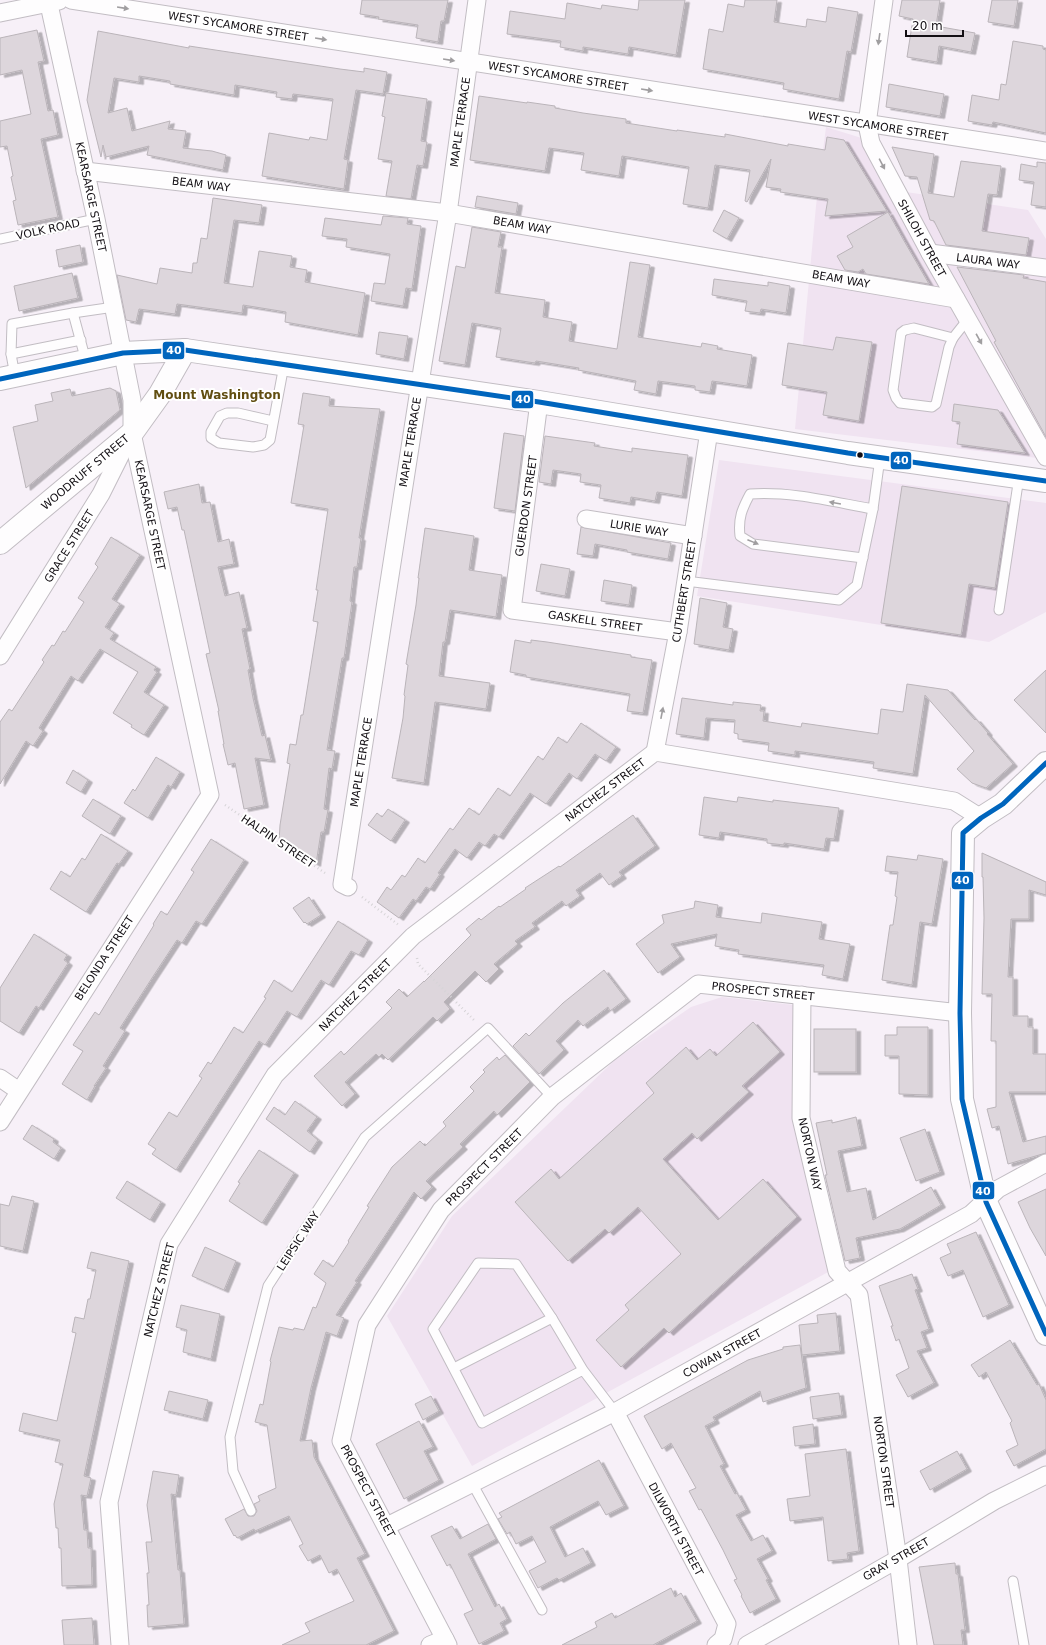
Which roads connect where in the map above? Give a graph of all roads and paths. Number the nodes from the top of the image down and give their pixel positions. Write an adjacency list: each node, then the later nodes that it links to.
1 (67, 0): 5 (street)
2 (71, 0): 7 (street, WEST SYCAMORE STREET, one-way to 7)
3 (477, 0): 7 (street, MAPLE TERRACE)
4 (884, 0): 8 (street, SHILOH STREET, one-way to 8)
5 (48, 2): 6 (street); 10 (street, KEARSARGE STREET)
6 (0, 13)
7 (469, 63): 8 (street, WEST SYCAMORE STREET, one-way to 8); 11 (street, MAPLE TERRACE)
8 (867, 124): 9 (street, WEST SYCAMORE STREET); 14 (street, SHILOH STREET, one-way to 14)
9 (1046, 151)
10 (85, 171): 11 (street, BEAM WAY); 12 (street, KEARSARGE STREET)
11 (448, 213): 16 (street, BEAM WAY); 27 (street, MAPLE TERRACE)
12 (96, 219): 13 (lane, VOLK ROAD); 17 (street, KEARSARGE STREET)
13 (0, 239)
14 (930, 253): 15 (street, LAURA WAY); 16 (street, SHILOH STREET)
15 (1046, 268)
16 (956, 299): 19 (street, SHILOH STREET)
17 (114, 307): 18 (lane); 23 (street, KEARSARGE STREET)
18 (73, 313): 21 (lane); 24 (lane)
19 (968, 319): 20 (lane); 32 (street, SHILOH STREET, one-way to 32)
20 (953, 338): 20 (lane)
21 (83, 350): 23 (street); 24 (lane); 26 (street)
22 (185, 350): 23 (street); 25 (street); 31 (street, WOODRUFF STREET)
23 (123, 353): 31 (street, KEARSARGE STREET)
24 (11, 354): 26 (lane)
25 (284, 365): 27 (street); 29 (lane)
26 (7, 378)
27 (420, 384): 28 (street); 50 (street, MAPLE TERRACE)
28 (539, 402): 30 (street); 42 (street, GUERDON STREET)
29 (273, 421): 29 (lane)
30 (709, 431): 33 (street); 38 (street, CUTHBERT STREET)
31 (132, 433): 39 (street, WOODRUFF STREET); 45 (street, GRACE STREET); 48 (street, KEARSARGE STREET)
32 (1046, 457)
33 (880, 458): 34 (street); 36 (lane)
34 (1019, 477): 35 (street); 43 (lane)
35 (1046, 481)
36 (873, 509): 40 (lane); 40 (lane, one-way to 40)
37 (586, 519): 38 (street, LURIE WAY)
38 (693, 536): 41 (street, CUTHBERT STREET)
39 (0, 543)
40 (862, 558): 41 (lane)
41 (686, 581): 44 (street, CUTHBERT STREET)
42 (512, 610): 44 (street, GASKELL STREET)
43 (999, 610)
44 (678, 632): 46 (street, CUTHBERT STREET, one-way to 44)
45 (0, 656)
46 (655, 752): 49 (street, NATCHEZ STREET); 51 (street, NATCHEZ STREET)
47 (1046, 763): 49 (street)
48 (210, 795): 50 (path, HALPIN STREET); 56 (street, BELONDA STREET)
49 (981, 818): 53 (street)
50 (345, 885): 51 (path, HALPIN STREET)
51 (413, 936): 54 (path); 75 (street, NATCHEZ STREET)
52 (802, 995): 53 (street, PROSPECT STREET); 57 (street, PROSPECT STREET); 61 (street, NORTON WAY)
53 (960, 1013): 60 (street)
54 (488, 1028): 57 (lane); 69 (lane, LEIPSIC WAY)
55 (0, 1078): 56 (street)
56 (19, 1091): 58 (street, BELONDA STREET)
57 (552, 1097): 70 (street, PROSPECT STREET)
58 (0, 1122)
59 (1046, 1163): 60 (street, COWAN STREET)
60 (986, 1202): 61 (street, COWAN STREET); 63 (street)
61 (848, 1283): 66 (street, COWAN STREET); 71 (street, NORTON STREET)
62 (552, 1318): 64 (lane); 64 (lane); 65 (lane)
63 (1046, 1334)
64 (454, 1368): 65 (lane)
65 (583, 1370): 66 (lane)
66 (615, 1412): 68 (street, COWAN STREET); 76 (street, DILWORTH STREET)
67 (1046, 1475): 71 (street, GRAY STREET)
68 (472, 1483): 70 (street, COWAN STREET); 73 (lane)
69 (251, 1511)
70 (387, 1526): 74 (street, PROSPECT STREET)
71 (898, 1559): 77 (street, GRAY STREET); 78 (street, NORTON STREET)
72 (1013, 1581): 79 (lane)
73 (542, 1610)
74 (441, 1643)
75 (120, 1645)
76 (716, 1645)
77 (747, 1645)
78 (908, 1645)
79 (1024, 1645)

